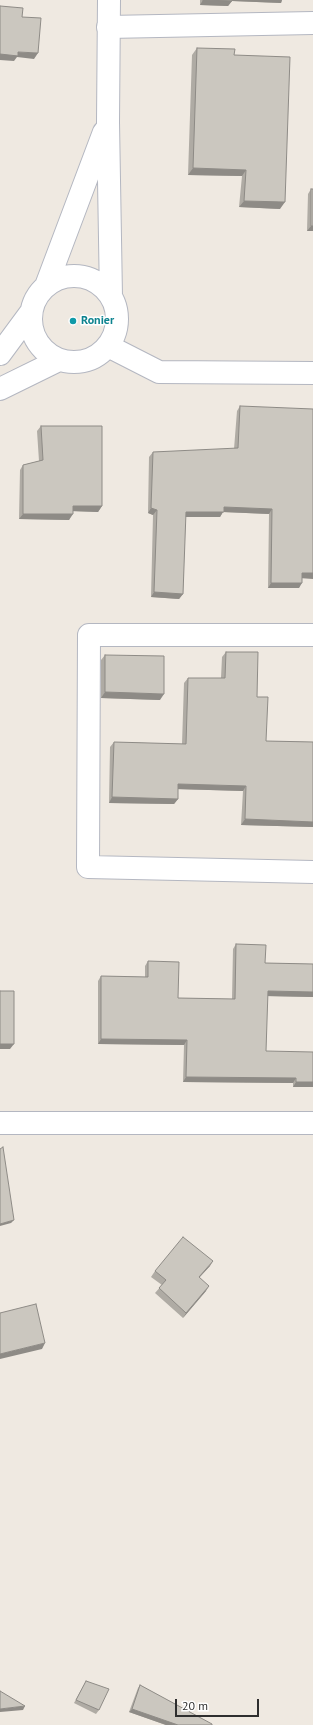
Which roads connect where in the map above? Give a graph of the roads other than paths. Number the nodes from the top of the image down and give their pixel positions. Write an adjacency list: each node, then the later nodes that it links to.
1 (109, 0): 3 (street)
2 (313, 23): 3 (street)
3 (108, 27): 4 (street)
4 (108, 122): 5 (street); 6 (street)
5 (46, 286): 6 (street); 7 (street)
6 (111, 297): 8 (street)
7 (31, 312): 9 (street); 10 (street)
8 (108, 346): 10 (street); 11 (street)
9 (0, 354)
10 (58, 360): 12 (street)
11 (313, 373)
12 (0, 389)
13 (313, 635): 14 (street)
14 (313, 872)
15 (0, 1123): 16 (street)
16 (313, 1123)

